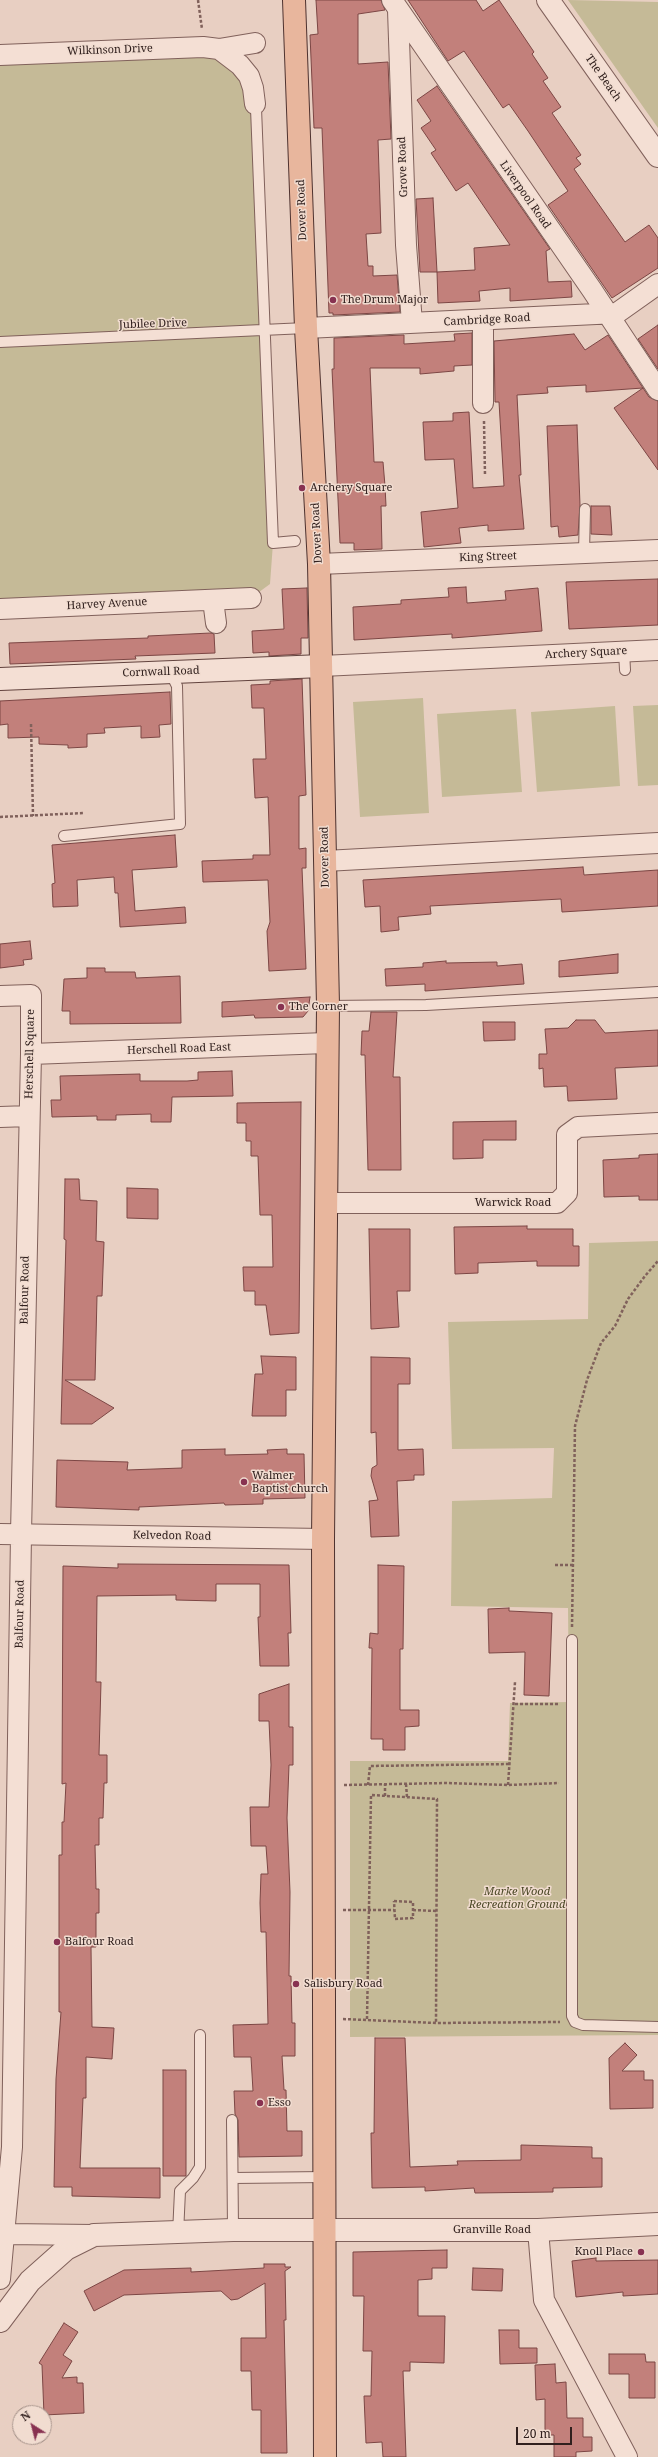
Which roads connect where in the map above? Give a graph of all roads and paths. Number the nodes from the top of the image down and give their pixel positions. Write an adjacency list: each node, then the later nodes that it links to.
1 (198, 0): 6 (path)
2 (294, 0): 14 (main road, Dover Road)
3 (548, 0): 9 (street, The Beach)
4 (395, 5): 11 (street, Liverpool Road); 13 (street, Grove Road)
5 (256, 43): 6 (street, Wilkinson Drive)
6 (211, 48): 7 (street, Wilkinson Drive); 8 (street)
7 (0, 55)
8 (256, 106): 15 (lane)
9 (658, 156)
10 (658, 284): 11 (street, Cambridge Road)
11 (607, 314): 12 (street, Cambridge Road); 17 (street, Liverpool Road)
12 (483, 320): 13 (street, Cambridge Road); 18 (street)
13 (412, 323): 14 (street, Cambridge Road)
14 (306, 328): 15 (lane, Jubilee Drive); 24 (main road, Dover Road)
15 (265, 331): 16 (lane, Jubilee Drive); 21 (lane)
16 (0, 342)
17 (658, 390)
18 (483, 403): 19 (path)
19 (486, 475)
20 (585, 508): 23 (lane)
21 (295, 541)
22 (658, 550): 23 (street, King Street)
23 (584, 553): 24 (street, King Street)
24 (319, 564): 30 (main road, Dover Road)
25 (251, 598): 26 (street, Harvey Avenue)
26 (213, 600): 27 (street, Harvey Avenue); 28 (street)
27 (0, 609)
28 (216, 623)
29 (658, 650): 30 (street, Archery Square)
30 (322, 666): 31 (street, Cornwall Road); 39 (main road, Dover Road)
31 (170, 672): 32 (street, Cornwall Road); 37 (lane)
32 (0, 679)
33 (31, 724): 35 (path)
34 (83, 813): 35 (path)
35 (33, 816): 36 (path)
36 (0, 817)
37 (64, 836)
38 (658, 843): 39 (street)
39 (325, 862): 42 (main road, Dover Road)
40 (658, 992): 42 (lane)
41 (0, 996): 44 (street, Herschell Square)
42 (328, 1006): 43 (main road, Dover Road)
43 (326, 1043): 44 (street, Herschell Road East); 48 (main road, Dover Road)
44 (32, 1054): 45 (street, Herschell Square)
45 (28, 1116): 46 (street); 51 (street, Balfour Road)
46 (0, 1117)
47 (658, 1123): 48 (street, Warwick Road)
48 (326, 1203): 52 (main road, Dover Road)
49 (658, 1261): 54 (path)
50 (0, 1534): 51 (street, Kelvedon Road)
51 (21, 1534): 52 (street, Kelvedon Road); 80 (street, Balfour Road)
52 (324, 1539): 62 (main road, Dover Road)
53 (555, 1565): 54 (path)
54 (573, 1565): 55 (path)
55 (572, 1640): 58 (lane)
56 (515, 1682): 57 (path)
57 (515, 1704): 58 (path); 59 (path)
58 (571, 1704): 65 (lane)
59 (510, 1764): 63 (path); 64 (path)
60 (385, 1784): 61 (path); 63 (path); 66 (path)
61 (406, 1784): 64 (path); 67 (path)
62 (324, 1785): 63 (path); 72 (main road, Dover Road)
63 (368, 1785)
64 (508, 1785): 65 (path)
65 (570, 1788): 76 (lane)
66 (385, 1796): 67 (path); 68 (path)
67 (407, 1797): 71 (path)
68 (369, 1909): 69 (path); 72 (path); 74 (path)
69 (394, 1910): 70 (path); 70 (path)
70 (413, 1910): 71 (path)
71 (436, 1911): 75 (path)
72 (324, 1912): 73 (main road, Dover Road)
73 (324, 2018): 74 (path); 81 (main road, Dover Road)
74 (367, 2020): 75 (path)
75 (436, 2022): 76 (path)
76 (575, 2022): 77 (lane)
77 (658, 2027)
78 (200, 2035): 88 (lane)
79 (232, 2120): 82 (lane)
80 (6, 2147): 87 (street, Balfour Road)
81 (326, 2177): 82 (lane); 85 (main road, Dover Road)
82 (233, 2178): 84 (lane)
83 (658, 2224): 86 (street, Granville Road)
84 (233, 2230): 85 (street); 88 (street)
85 (326, 2230): 86 (street, Granville Road); 92 (main road, Dover Road)
86 (538, 2230): 93 (street)
87 (5, 2234): 89 (street); 90 (street, Balfour Road)
88 (178, 2234): 89 (street)
89 (94, 2235): 91 (street)
90 (0, 2279)
91 (0, 2321)
92 (325, 2457)
93 (627, 2457)

